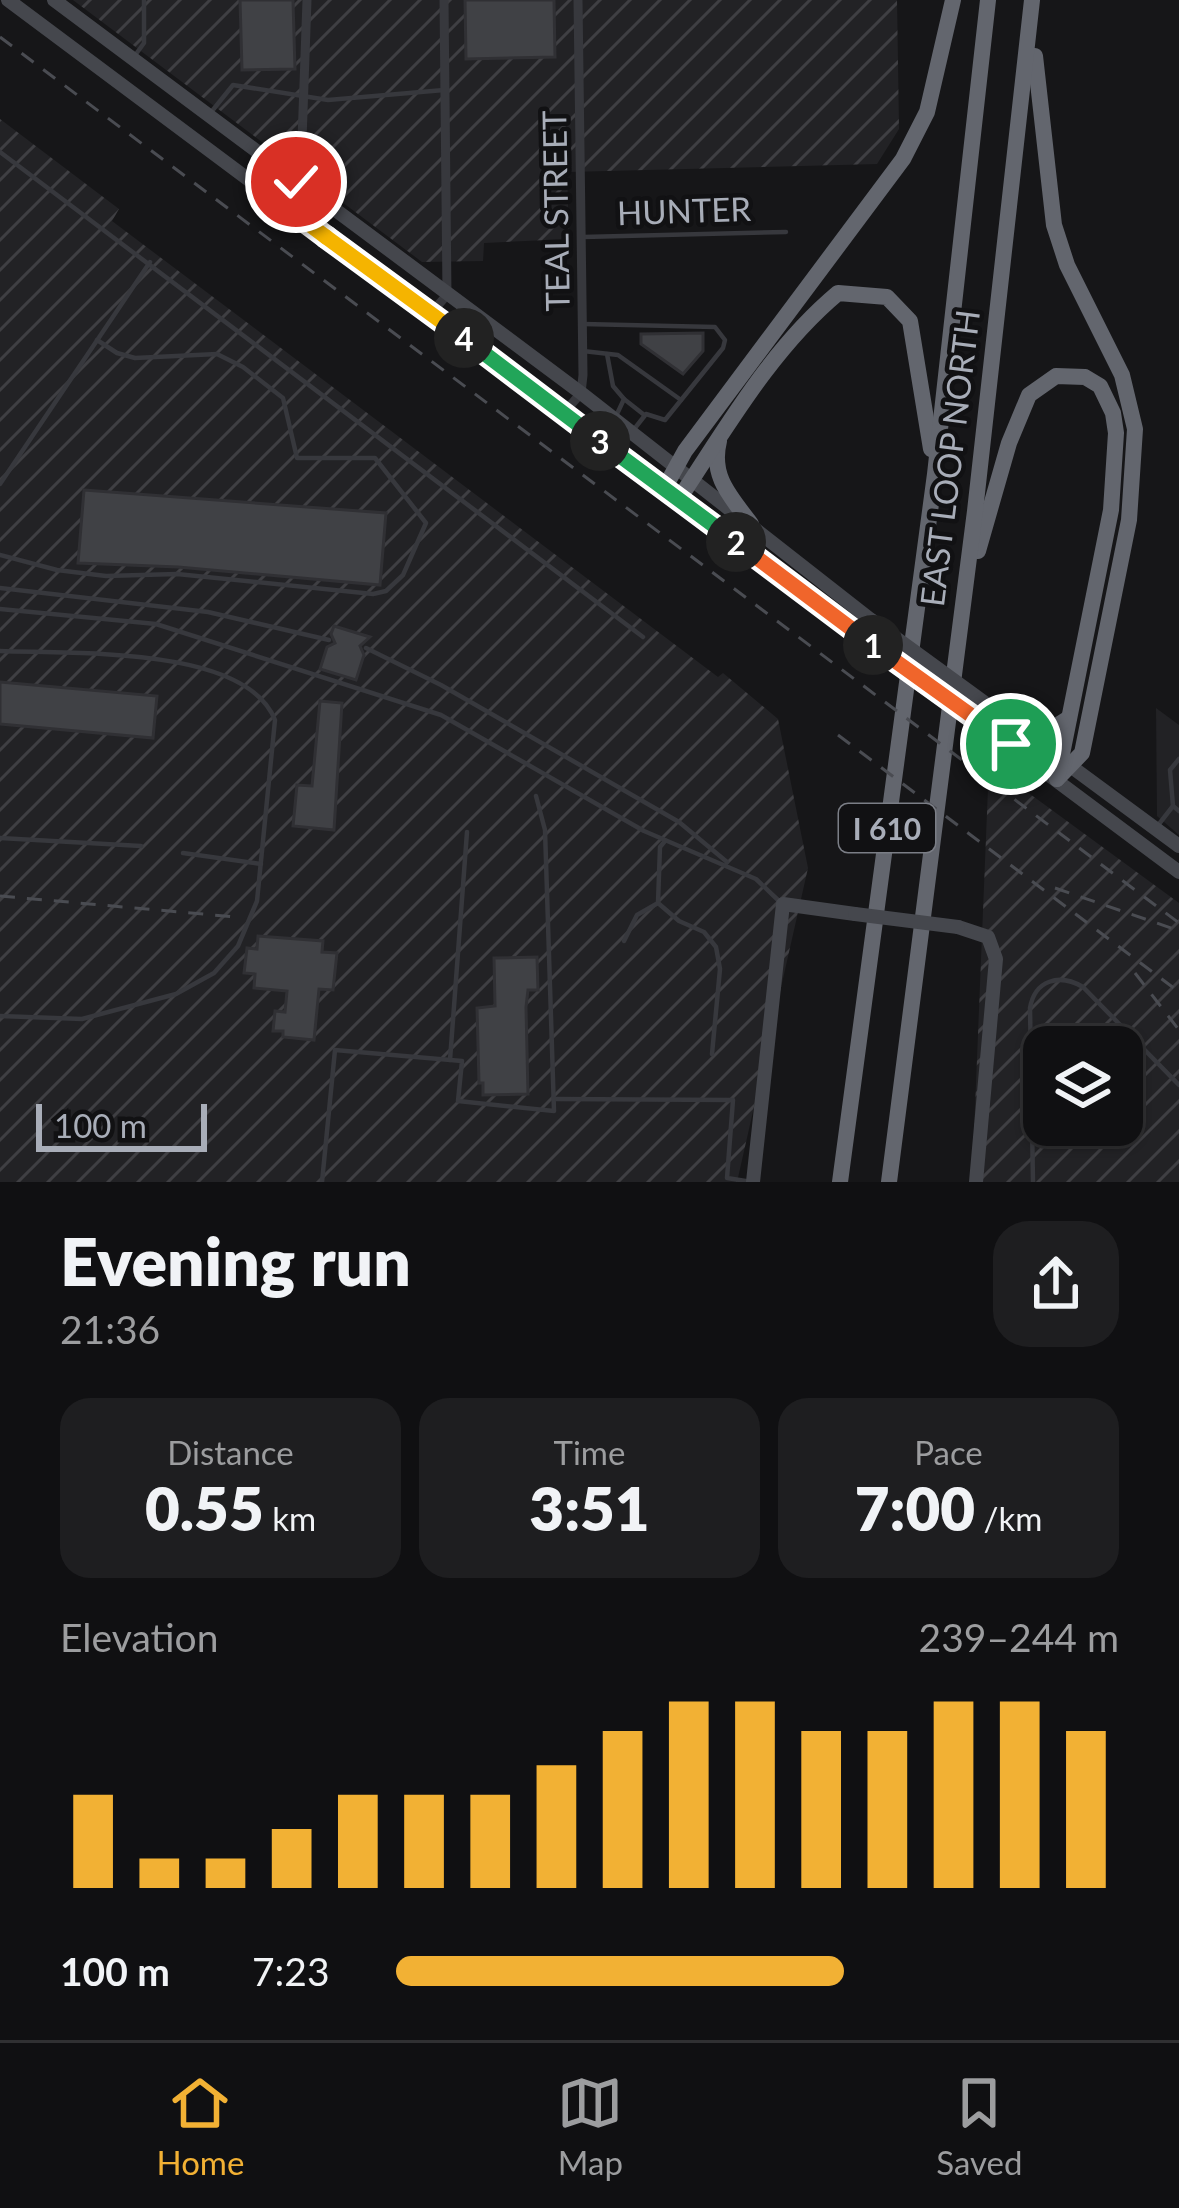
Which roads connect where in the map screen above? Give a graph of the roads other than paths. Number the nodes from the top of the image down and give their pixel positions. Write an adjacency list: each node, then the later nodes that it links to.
1 (8, 0): 12 (main road)
2 (54, 0): 11 (main road)
3 (83, 0): 11 (lane)
4 (144, 0): 13 (lane)
5 (307, 0): 15 (street)
6 (444, 0): 14 (street)
7 (578, 0): 21 (street, TEAL STREET)
8 (953, 0): 38 (highway)
9 (988, 0): 37 (highway, EAST LOOP NORTH / I 610)
10 (1032, 6): 45 (highway, EAST LOOP NORTH / I 610); 53 (highway)
11 (75, 16): 12 (lane); 13 (main road)
12 (58, 38): 19 (main road)
13 (132, 59): 16 (main road)
14 (445, 90): 15 (lane); 23 (street)
15 (306, 94): 16 (lane); 18 (street)
16 (209, 116): 18 (main road)
17 (0, 152): 22 (lane)
18 (296, 182): 19 (street); 23 (main road)
19 (286, 207): 24 (main road)
20 (786, 232): 21 (lane, HUNTER)
21 (583, 237): 25 (street, TEAL STREET)
22 (150, 262): 26 (lane); 46 (lane)
23 (447, 296): 24 (street); 29 (main road)
24 (431, 314): 32 (main road)
25 (583, 324): 27 (street, TEAL STREET); 31 (lane)
26 (98, 340): 39 (lane); 42 (lane)
27 (583, 352): 28 (lane); 29 (street, TEAL STREET)
28 (607, 353): 30 (lane); 31 (lane)
29 (581, 393): 32 (street); 34 (main road)
30 (625, 399): 33 (lane); 34 (lane)
31 (681, 400): 33 (lane)
32 (563, 414): 40 (main road)
33 (644, 415): 36 (lane)
34 (614, 419): 36 (main road)
35 (722, 430): 37 (highway); 38 (highway); 41 (highway)
36 (632, 433): 38 (main road)
37 (934, 474): 76 (highway, EAST LOOP NORTH / I 610)
38 (684, 475): 40 (highway); 41 (main road)
39 (0, 484)
40 (671, 494): 53 (main road, bridge)
41 (752, 524): 51 (main road, bridge)
42 (0, 555)
43 (0, 588): 47 (lane)
44 (0, 609): 59 (lane)
45 (961, 609): 50 (highway); 77 (highway, EAST LOOP NORTH / I 610)
46 (643, 637)
47 (329, 640)
48 (366, 648): 64 (lane)
49 (0, 651): 63 (lane)
50 (1070, 718): 51 (highway); 53 (highway)
51 (1021, 730): 53 (main road)
52 (1179, 759): 55 (lane)
53 (1064, 768): 56 (main road); 65 (main road)
54 (536, 796): 73 (lane)
55 (1176, 808): 56 (lane)
56 (1155, 829): 61 (main road)
57 (467, 832): 71 (lane)
58 (0, 838): 60 (lane)
59 (666, 840): 64 (lane); 66 (lane)
60 (141, 846)
61 (1179, 846)
62 (183, 853): 63 (lane)
63 (261, 864): 69 (lane)
64 (731, 866): 67 (lane)
65 (1179, 872)
66 (658, 903): 68 (lane); 70 (lane)
67 (783, 904): 75 (main road); 78 (main road, bridge)
68 (624, 941)
69 (0, 1016)
70 (712, 1054)
71 (450, 1060): 73 (lane); 74 (lane)
72 (1179, 1084): 79 (lane)
73 (554, 1099): 75 (lane)
74 (322, 1182)
75 (753, 1182)
76 (840, 1182)
77 (890, 1182)
78 (976, 1182)
79 (1033, 1182)

